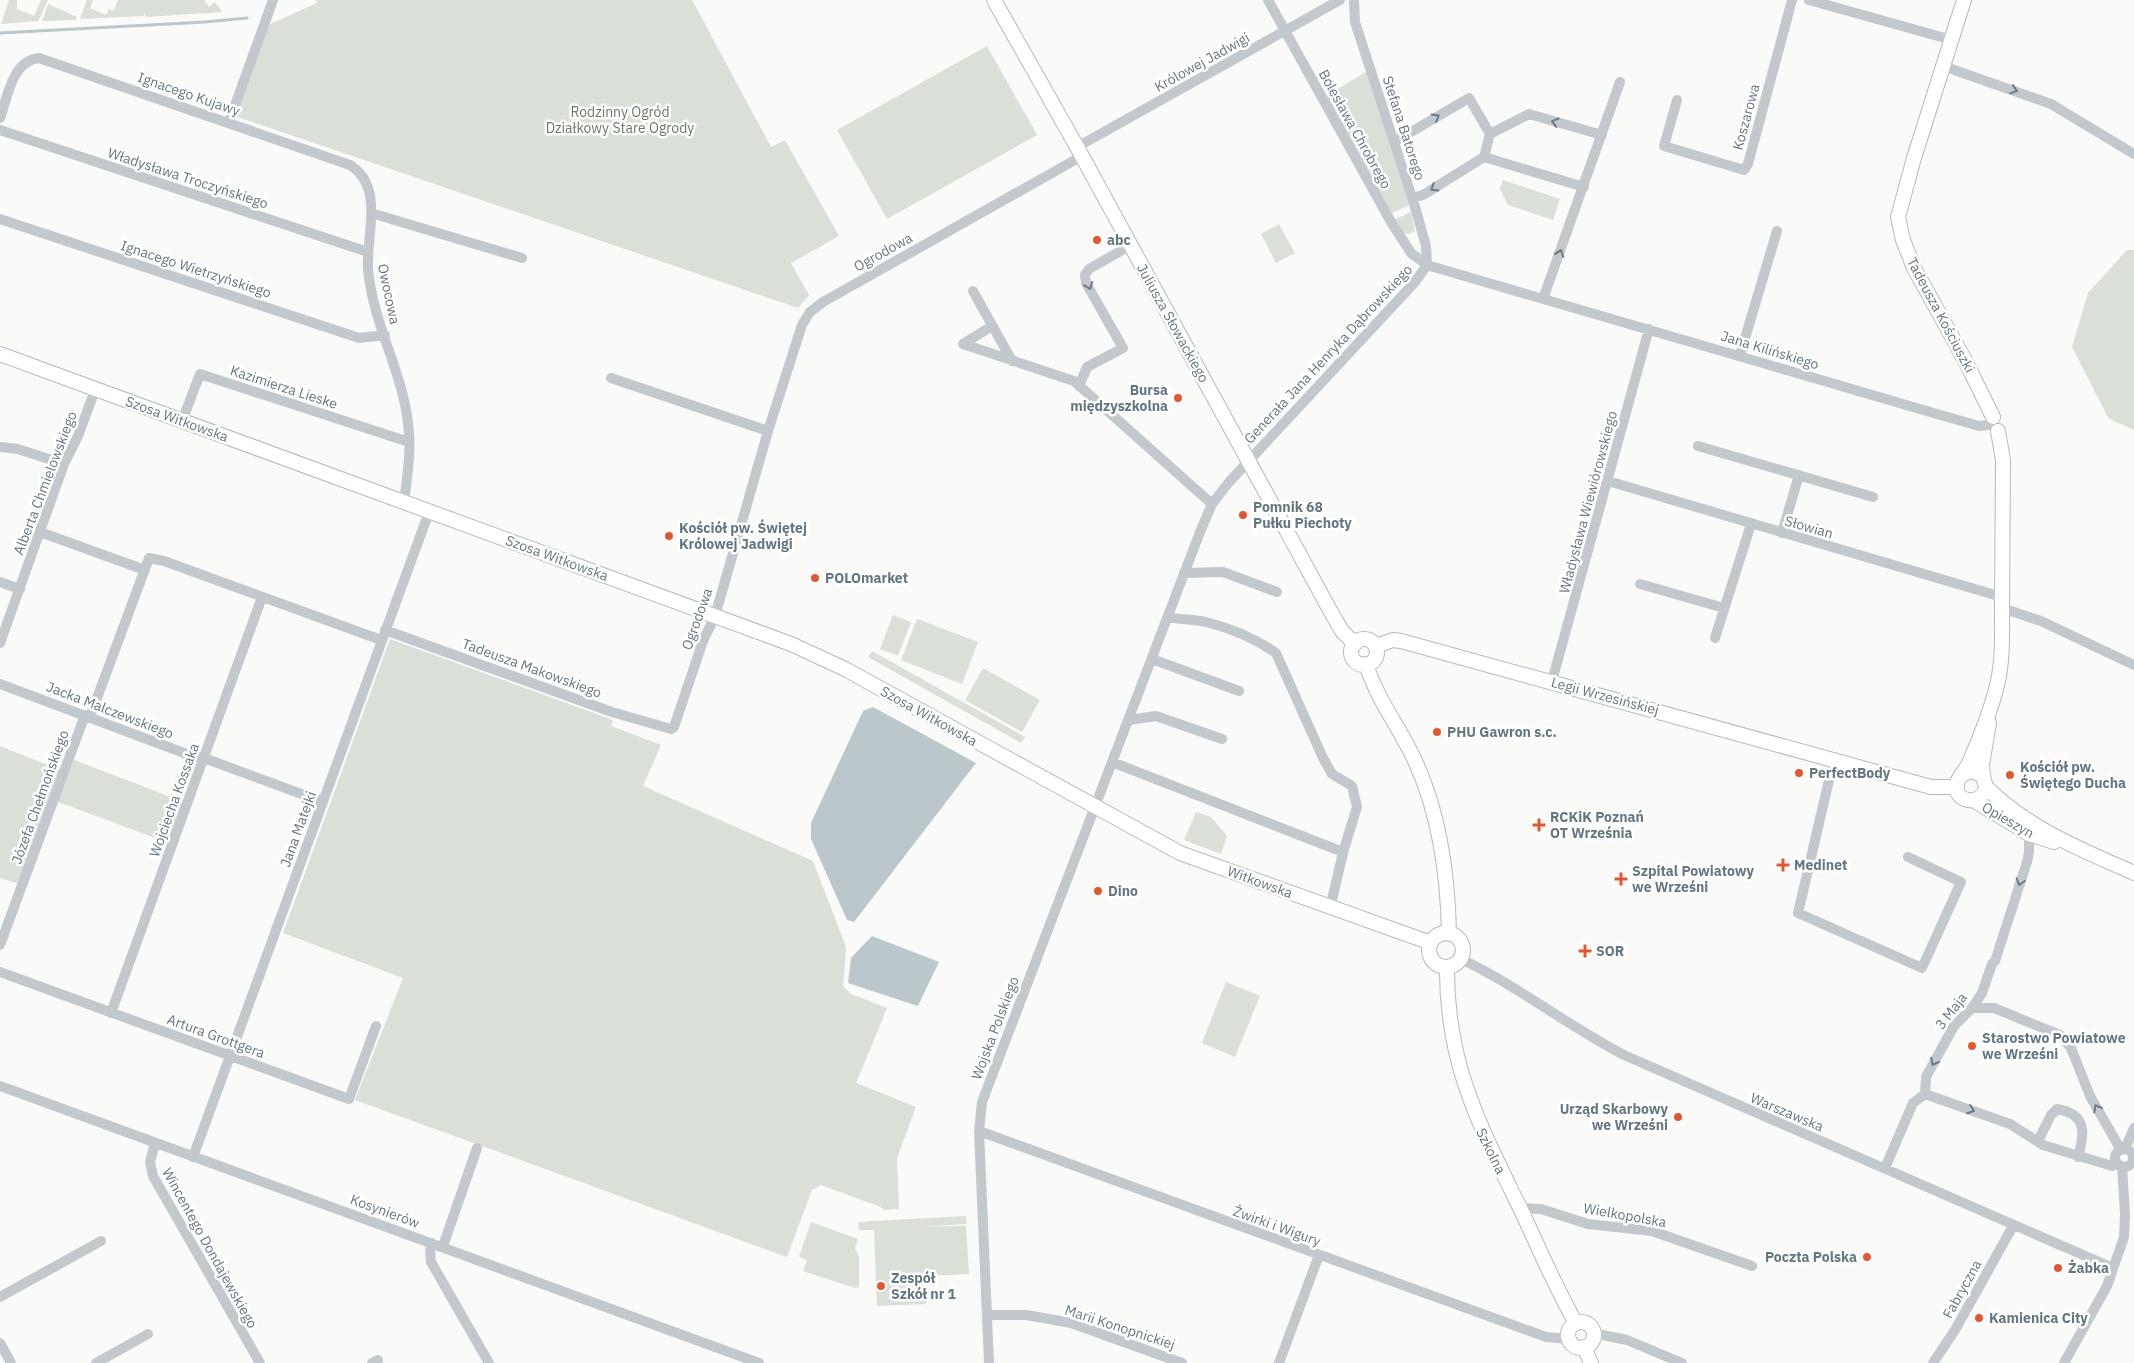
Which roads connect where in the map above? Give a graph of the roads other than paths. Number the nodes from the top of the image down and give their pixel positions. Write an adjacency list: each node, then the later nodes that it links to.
1 (273, 0): 15 (street)
2 (994, 0): 20 (street, Juliusza Słowackiego)
3 (1268, 0): 9 (street, Bolesława Chrobrego)
4 (1340, 0): 9 (street, Królowej Jadwigi)
5 (1354, 0): 19 (street, Stefana Batorego)
6 (1792, 0): 13 (street, Koszarowa)
7 (1809, 0): 10 (street)
8 (1964, 0): 10 (street, Tadeusza Kościuszki)
9 (1285, 30): 20 (street, Królowej Jadwigi); 31 (street, Bolesława Chrobrego)
10 (1952, 40): 11 (street, Tadeusza Kościuszki)
11 (1943, 66): 21 (street, one-way to 21); 44 (street, Tadeusza Kościuszki)
12 (1620, 82): 18 (street)
13 (1677, 100)
14 (0, 118): 15 (street, Ignacego Kujawy)
15 (229, 122): 25 (street, Ignacego Kujawy)
16 (0, 130): 29 (street, Władysława Troczyńskiego)
17 (1490, 134): 18 (street, one-way to 17); 19 (street, one-way to 17); 22 (street)
18 (1602, 135): 23 (street)
19 (1394, 142): 24 (street, Stefana Batorego)
20 (1080, 152): 28 (street, Juliusza Słowackiego); 45 (street, Ogrodowa)
21 (2134, 154)
22 (1484, 157): 23 (street); 24 (street, one-way to 24)
23 (1584, 187): 33 (street, one-way to 23)
24 (1412, 198): 31 (street, Stefana Batorego)
25 (371, 213): 29 (street, Owocowa); 30 (street)
26 (0, 219): 36 (street, Ignacego Wietrzyńskiego)
27 (1777, 232): 38 (street)
28 (1131, 246): 41 (street, one-way to 41); 49 (street, Juliusza Słowackiego)
29 (368, 252): 36 (street, Owocowa)
30 (522, 258)
31 (1427, 265): 33 (street, Jana Kilińskiego); 49 (street, Generała Jana Henryka Dąbrowskiego)
32 (973, 291): 34 (street)
33 (1543, 299): 35 (street, Jana Kilińskiego)
34 (992, 326): 39 (street); 39 (street)
35 (1649, 329): 38 (street, Jana Kilińskiego); 52 (street, Władysława Wiewiórowskiego)
36 (384, 335): 46 (street, Owocowa)
37 (0, 354): 42 (street, Szosa Witkowska)
38 (1740, 355): 44 (street, Jana Kilińskiego)
39 (1012, 361): 41 (street)
40 (611, 378): 45 (street)
41 (1079, 386): 55 (street)
42 (96, 390): 43 (street, Szosa Witkowska); 50 (street, Alberta Chmielowskiego)
43 (182, 421): 46 (street, Kazimierza Lieske); 54 (street, Szosa Witkowska)
44 (1993, 424): 68 (street, Tadeusza Kościuszki)
45 (768, 431): 70 (street, Ogrodowa)
46 (409, 442): 54 (street, Owocowa)
47 (1698, 446): 51 (street)
48 (0, 447): 50 (street)
49 (1248, 462): 55 (street, Wojska Polskiego); 75 (street, Juliusza Słowackiego)
50 (64, 464): 58 (street, Alberta Chmielowskiego)
51 (1799, 475): 53 (street); 59 (street)
52 (1608, 481): 57 (street, Słowian); 80 (street, Władysława Wiewiórowskiego)
53 (1872, 497)
54 (404, 503): 56 (street, Szosa Witkowska)
55 (1212, 504): 62 (street, Wojska Polskiego)
56 (429, 512): 70 (street, Szosa Witkowska); 72 (street, Jana Matejki)
57 (1751, 524): 59 (street, Słowian); 69 (street)
58 (40, 532): 61 (street); 65 (street, Alberta Chmielowskiego)
59 (1782, 533): 68 (street, Słowian)
60 (149, 558): 61 (street, Józefa Chełmońskiego); 67 (street, Tadeusza Makowskiego)
61 (145, 570): 84 (street, Józefa Chełmońskiego)
62 (1184, 573): 66 (street); 71 (street, Wojska Polskiego)
63 (0, 582): 65 (street)
64 (1640, 584): 69 (street)
65 (20, 589): 74 (street, Alberta Chmielowskiego)
66 (1277, 592)
67 (262, 597): 72 (street, Tadeusza Makowskiego); 88 (street, Wojciecha Kossaka)
68 (2002, 603): 79 (street, Słowian); 83 (street, Tadeusza Kościuszki)
69 (1724, 608): 73 (street)
70 (715, 616): 86 (street, Ogrodowa); 95 (street, Szosa Witkowska)
71 (1168, 617): 77 (street, Wojska Polskiego); 98 (street)
72 (383, 635): 86 (street, Tadeusza Makowskiego); 94 (street, Jana Matejki)
73 (1715, 638)
74 (0, 643)
75 (1354, 644): 76 (street); 78 (street)
76 (1376, 646): 78 (street); 80 (street, Legii Wrzesińskiej)
77 (1152, 659): 82 (street); 85 (street, Wojska Polskiego)
78 (1366, 664): 102 (street)
79 (2134, 665)
80 (1552, 681): 89 (street, Legii Wrzesińskiej)
81 (0, 684): 84 (street, Jacka Malczewskiego)
82 (1239, 691)
83 (1990, 708): 91 (street, Tadeusza Kościuszki); 92 (street, Tadeusza Kościuszki)
84 (87, 716): 88 (street, Jacka Malczewskiego); 104 (street, Józefa Chełmońskiego)
85 (1129, 720): 87 (street); 90 (street, Wojska Polskiego)
86 (671, 728)
87 (1222, 739)
88 (204, 758): 94 (street, Jacka Malczewskiego); 109 (street, Wojciecha Kossaka)
89 (1834, 759): 91 (street, Legii Wrzesińskiej); 99 (street)
90 (1112, 762): 95 (street, Wojska Polskiego); 98 (street)
91 (1960, 780): 92 (street); 93 (street)
92 (1985, 782): 93 (street); 97 (street, Opieszyn)
93 (1975, 800): 96 (street, Opieszyn)
94 (323, 802): 111 (street, Jana Matejki)
95 (1094, 806): 101 (street, Witkowska); 115 (street, Wojska Polskiego)
96 (2029, 834): 97 (street, Opieszyn); 108 (street, 3 Maja, one-way to 108)
97 (2071, 845): 100 (street, Opieszyn)
98 (1343, 852): 101 (street)
99 (1908, 857)
100 (2134, 873)
101 (1330, 908): 103 (street, Witkowska)
102 (1448, 934): 103 (street); 105 (street)
103 (1431, 943): 106 (street)
104 (0, 945)
105 (1460, 959): 106 (street); 123 (street, Warszawska)
106 (1446, 967): 124 (street, Szkolna)
107 (0, 972): 109 (street, Artura Grottgera)
108 (1972, 1008): 113 (street, 3 Maja, one-way to 113); 119 (street, one-way to 108)
109 (111, 1013): 111 (street, Artura Grottgera)
110 (376, 1026): 111 (street, Artura Grottgera)
111 (230, 1056): 120 (street, Jana Matejki)
112 (0, 1086): 117 (street, Kosynierów)
113 (1925, 1094): 116 (street, one-way to 116); 123 (street, 3 Maja)
114 (2134, 1128): 119 (street)
115 (979, 1131): 130 (street, Żwirki i Wigury); 134 (street, Wojska Polskiego)
116 (2038, 1142): 121 (street); 121 (street)
117 (155, 1143): 120 (street, Kosynierów); 143 (street, Wincentego Dondajewskiego)
118 (477, 1148): 129 (street)
119 (2123, 1150): 122 (street); 122 (street)
120 (193, 1157): 128 (street, Kosynierów)
121 (2078, 1157): 122 (street)
122 (2120, 1165): 125 (street)
123 (1885, 1168): 126 (street, Warszawska)
124 (1520, 1208): 131 (street, Wielkopolska); 135 (street, Szkolna)
125 (2130, 1213): 132 (street)
126 (2013, 1226): 132 (street, Warszawska); 151 (street, Fabryczna)
127 (101, 1241): 133 (street)
128 (432, 1243): 129 (street, Kosynierów); 144 (street)
129 (443, 1246): 145 (street, Kosynierów)
130 (1319, 1255): 138 (street, Żwirki i Wigury); 148 (street)
131 (1752, 1266)
132 (2113, 1268): 152 (street)
133 (0, 1296)
134 (988, 1314): 146 (street, Wojska Polskiego); 147 (street, Marii Konopnickiej)
135 (1576, 1323): 136 (street); 138 (street)
136 (1593, 1333): 140 (street); 150 (street)
137 (148, 1334): 142 (street)
138 (1568, 1338): 140 (street)
139 (0, 1343): 141 (street)
140 (1584, 1347): 149 (street)
141 (11, 1363)
142 (96, 1363)
143 (260, 1363)
144 (489, 1363)
145 (759, 1363)
146 (989, 1363)
147 (1182, 1363)
148 (1280, 1363)
149 (1591, 1363)
150 (1682, 1363)
151 (1933, 1363)
152 (2064, 1363)

